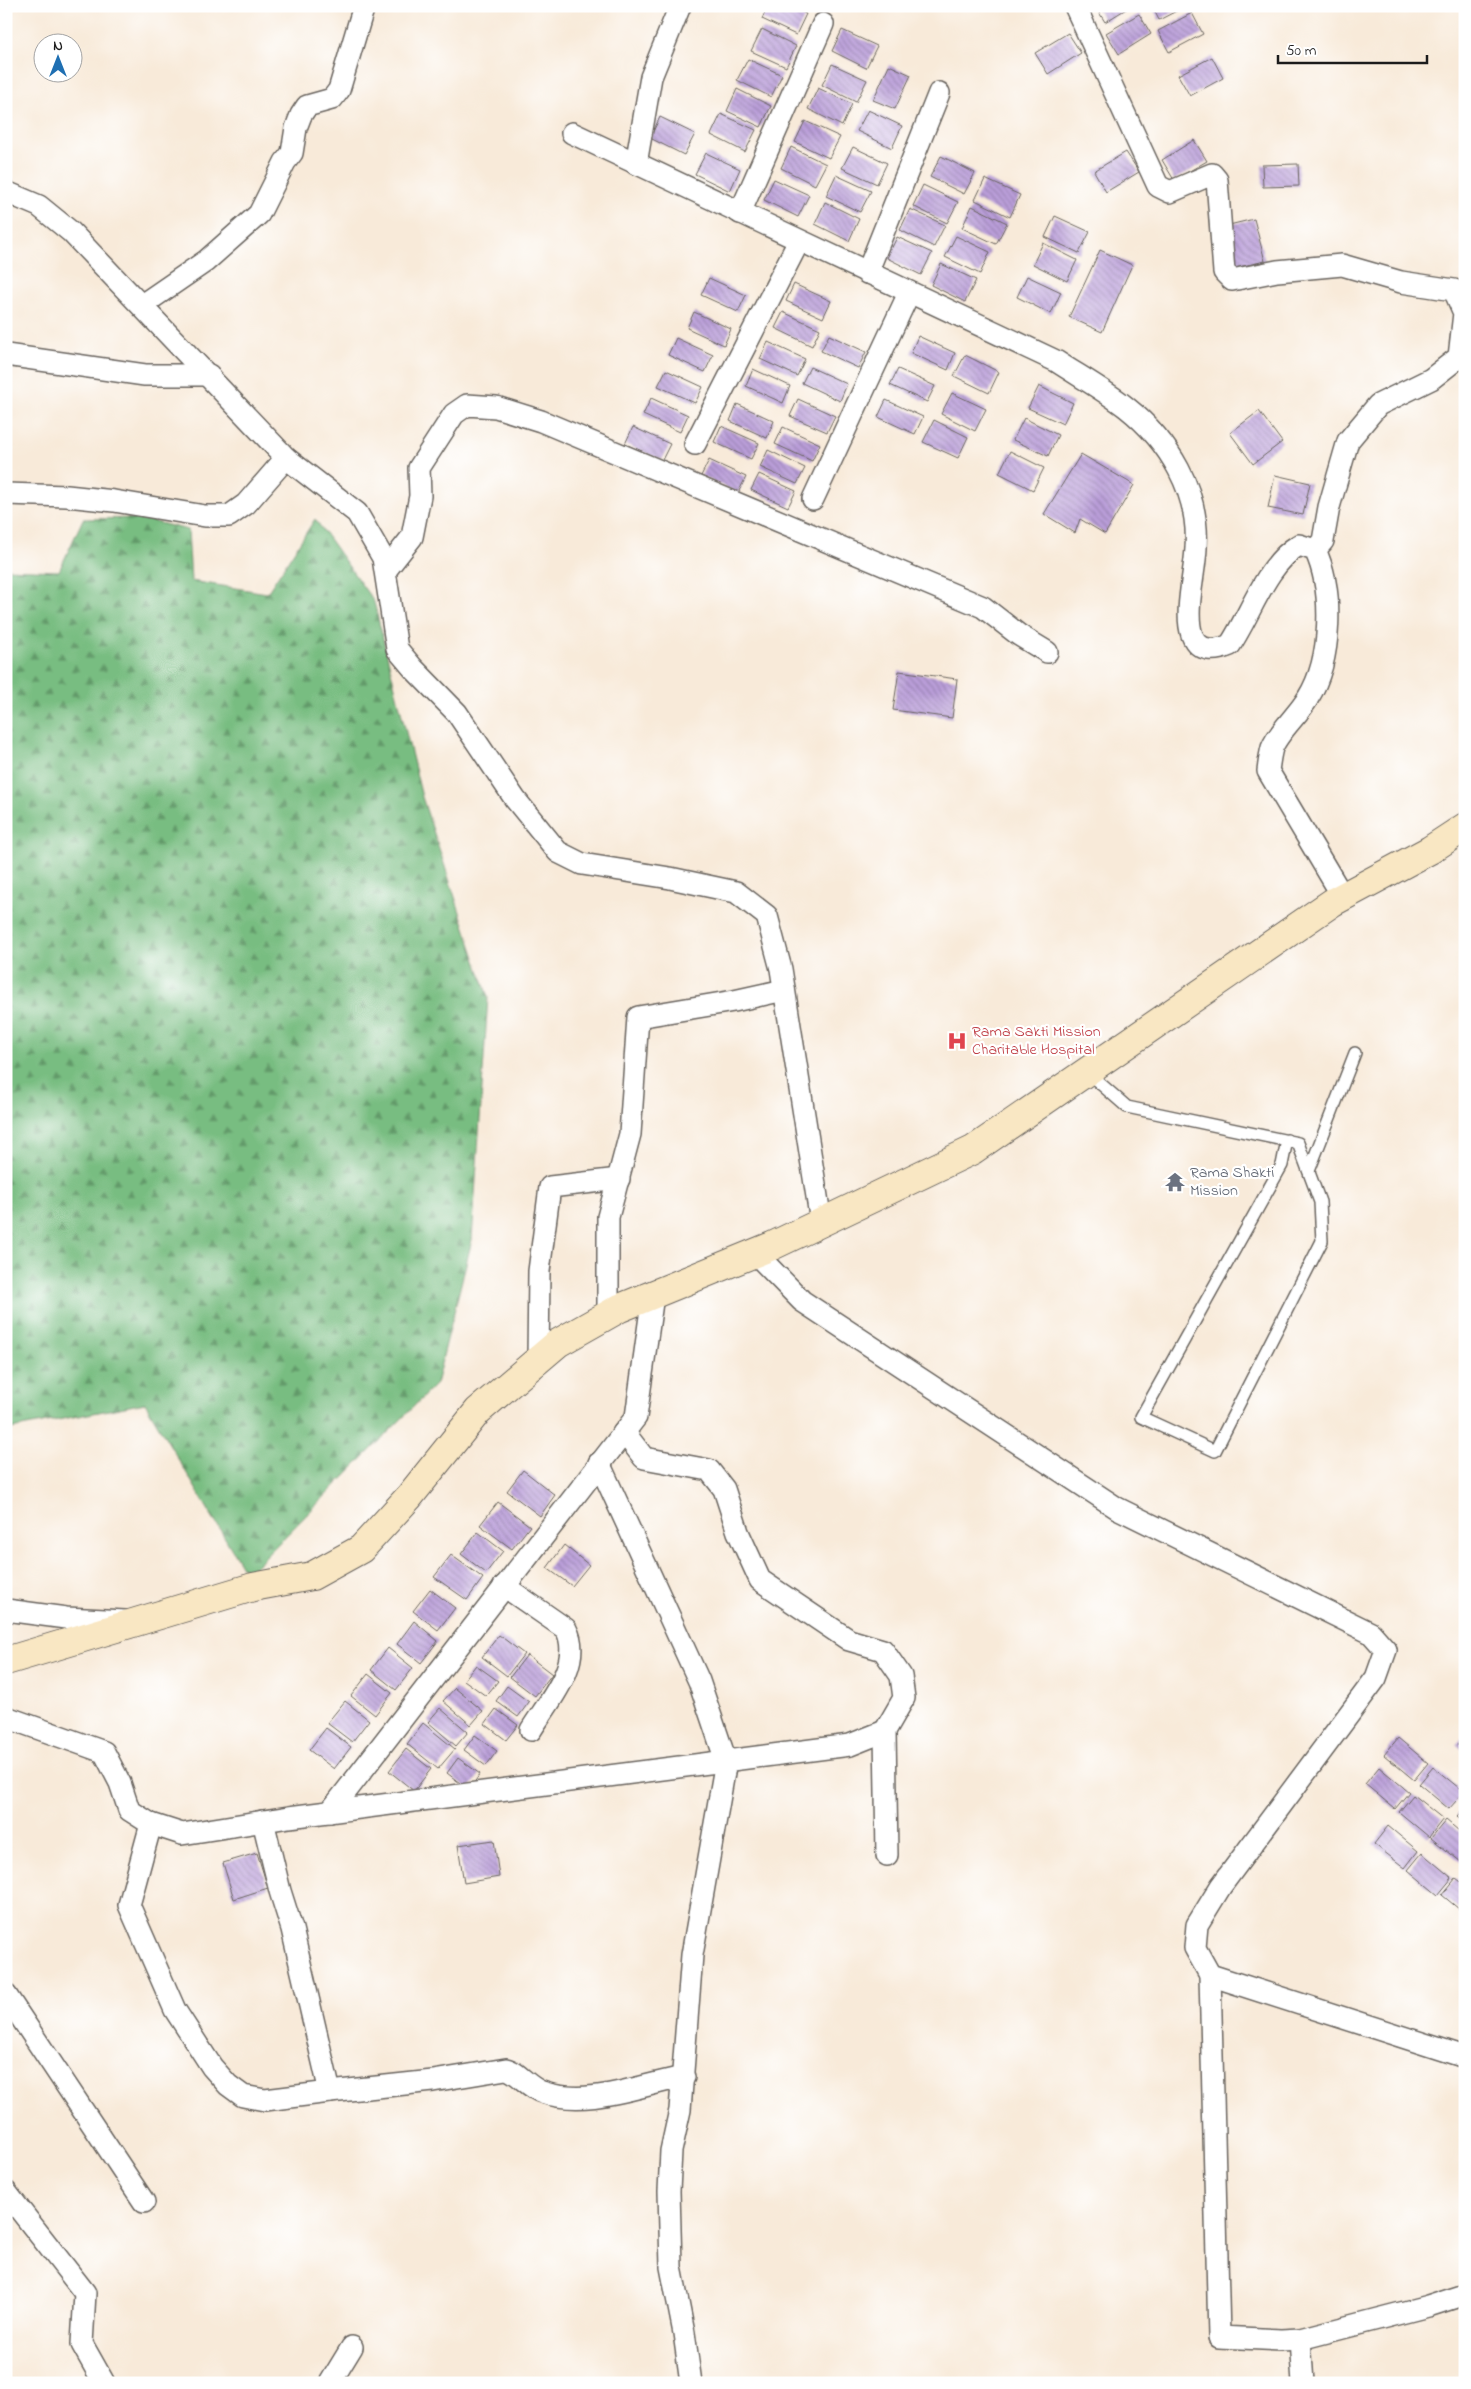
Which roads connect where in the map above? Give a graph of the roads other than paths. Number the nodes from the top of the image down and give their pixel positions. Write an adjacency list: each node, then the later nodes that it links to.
1 (364, 6): 13 (street)
2 (680, 6): 7 (street)
3 (1075, 6): 20 (street)
4 (823, 24): 9 (street)
5 (939, 93): 11 (street)
6 (572, 133): 7 (street)
7 (636, 164): 9 (street)
8 (6, 192): 13 (street)
9 (740, 213): 10 (street)
10 (799, 241): 11 (street); 16 (street)
11 (867, 273): 12 (street)
12 (909, 293): 19 (street); 20 (street)
13 (142, 306): 15 (street)
14 (6, 355): 15 (street)
15 (209, 375): 17 (street)
16 (695, 444)
17 (286, 458): 18 (street); 21 (street)
18 (6, 494)
19 (813, 499)
20 (1314, 550): 24 (street)
21 (386, 570): 22 (street); 25 (street)
22 (1047, 652)
23 (1465, 827): 24 (street)
24 (1343, 897): 27 (street)
25 (784, 990): 30 (street); 31 (street)
26 (1355, 1053): 29 (lane)
27 (1087, 1072): 28 (lane); 31 (street)
28 (1287, 1140): 29 (lane); 29 (lane)
29 (1309, 1171)
30 (619, 1179): 34 (street); 35 (street)
31 (822, 1222): 32 (street)
32 (755, 1253): 33 (street); 50 (street)
33 (653, 1295): 34 (street); 36 (street)
34 (608, 1315): 35 (street)
35 (538, 1360): 40 (street)
36 (624, 1432): 37 (street); 44 (street)
37 (600, 1463): 38 (street); 45 (street)
38 (504, 1586): 43 (street); 46 (street)
39 (6, 1610): 40 (street)
40 (136, 1622): 41 (street)
41 (6, 1661)
42 (6, 1717): 48 (street)
43 (531, 1730)
44 (885, 1731): 45 (street); 49 (street)
45 (726, 1761): 46 (street); 53 (street)
46 (330, 1812): 47 (street)
47 (263, 1822): 48 (street); 54 (street)
48 (151, 1824): 54 (street)
49 (887, 1855)
50 (1210, 1975): 52 (street); 58 (street)
51 (6, 1995): 56 (street)
52 (1465, 2058)
53 (684, 2077): 54 (street); 62 (street)
54 (330, 2092)
55 (6, 2192): 60 (street)
56 (144, 2202)
57 (1465, 2294): 58 (street)
58 (1300, 2339): 63 (street)
59 (352, 2347): 61 (street)
60 (104, 2383)
61 (330, 2383)
62 (691, 2383)
63 (1302, 2383)

